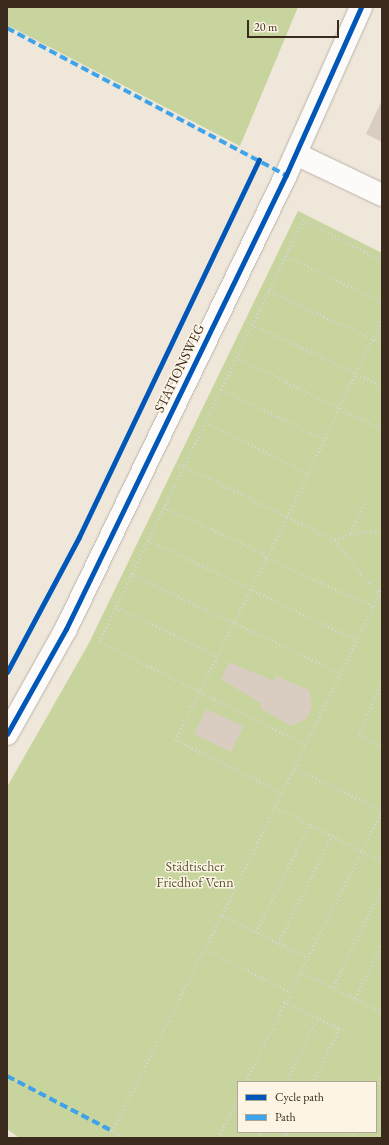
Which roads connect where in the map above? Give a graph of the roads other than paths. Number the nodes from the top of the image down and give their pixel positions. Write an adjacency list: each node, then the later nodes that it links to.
1 (361, 7): 2 (street, STATIONSWEG)
2 (296, 154): 3 (street); 4 (street, STATIONSWEG)
3 (382, 195)
4 (7, 734)

